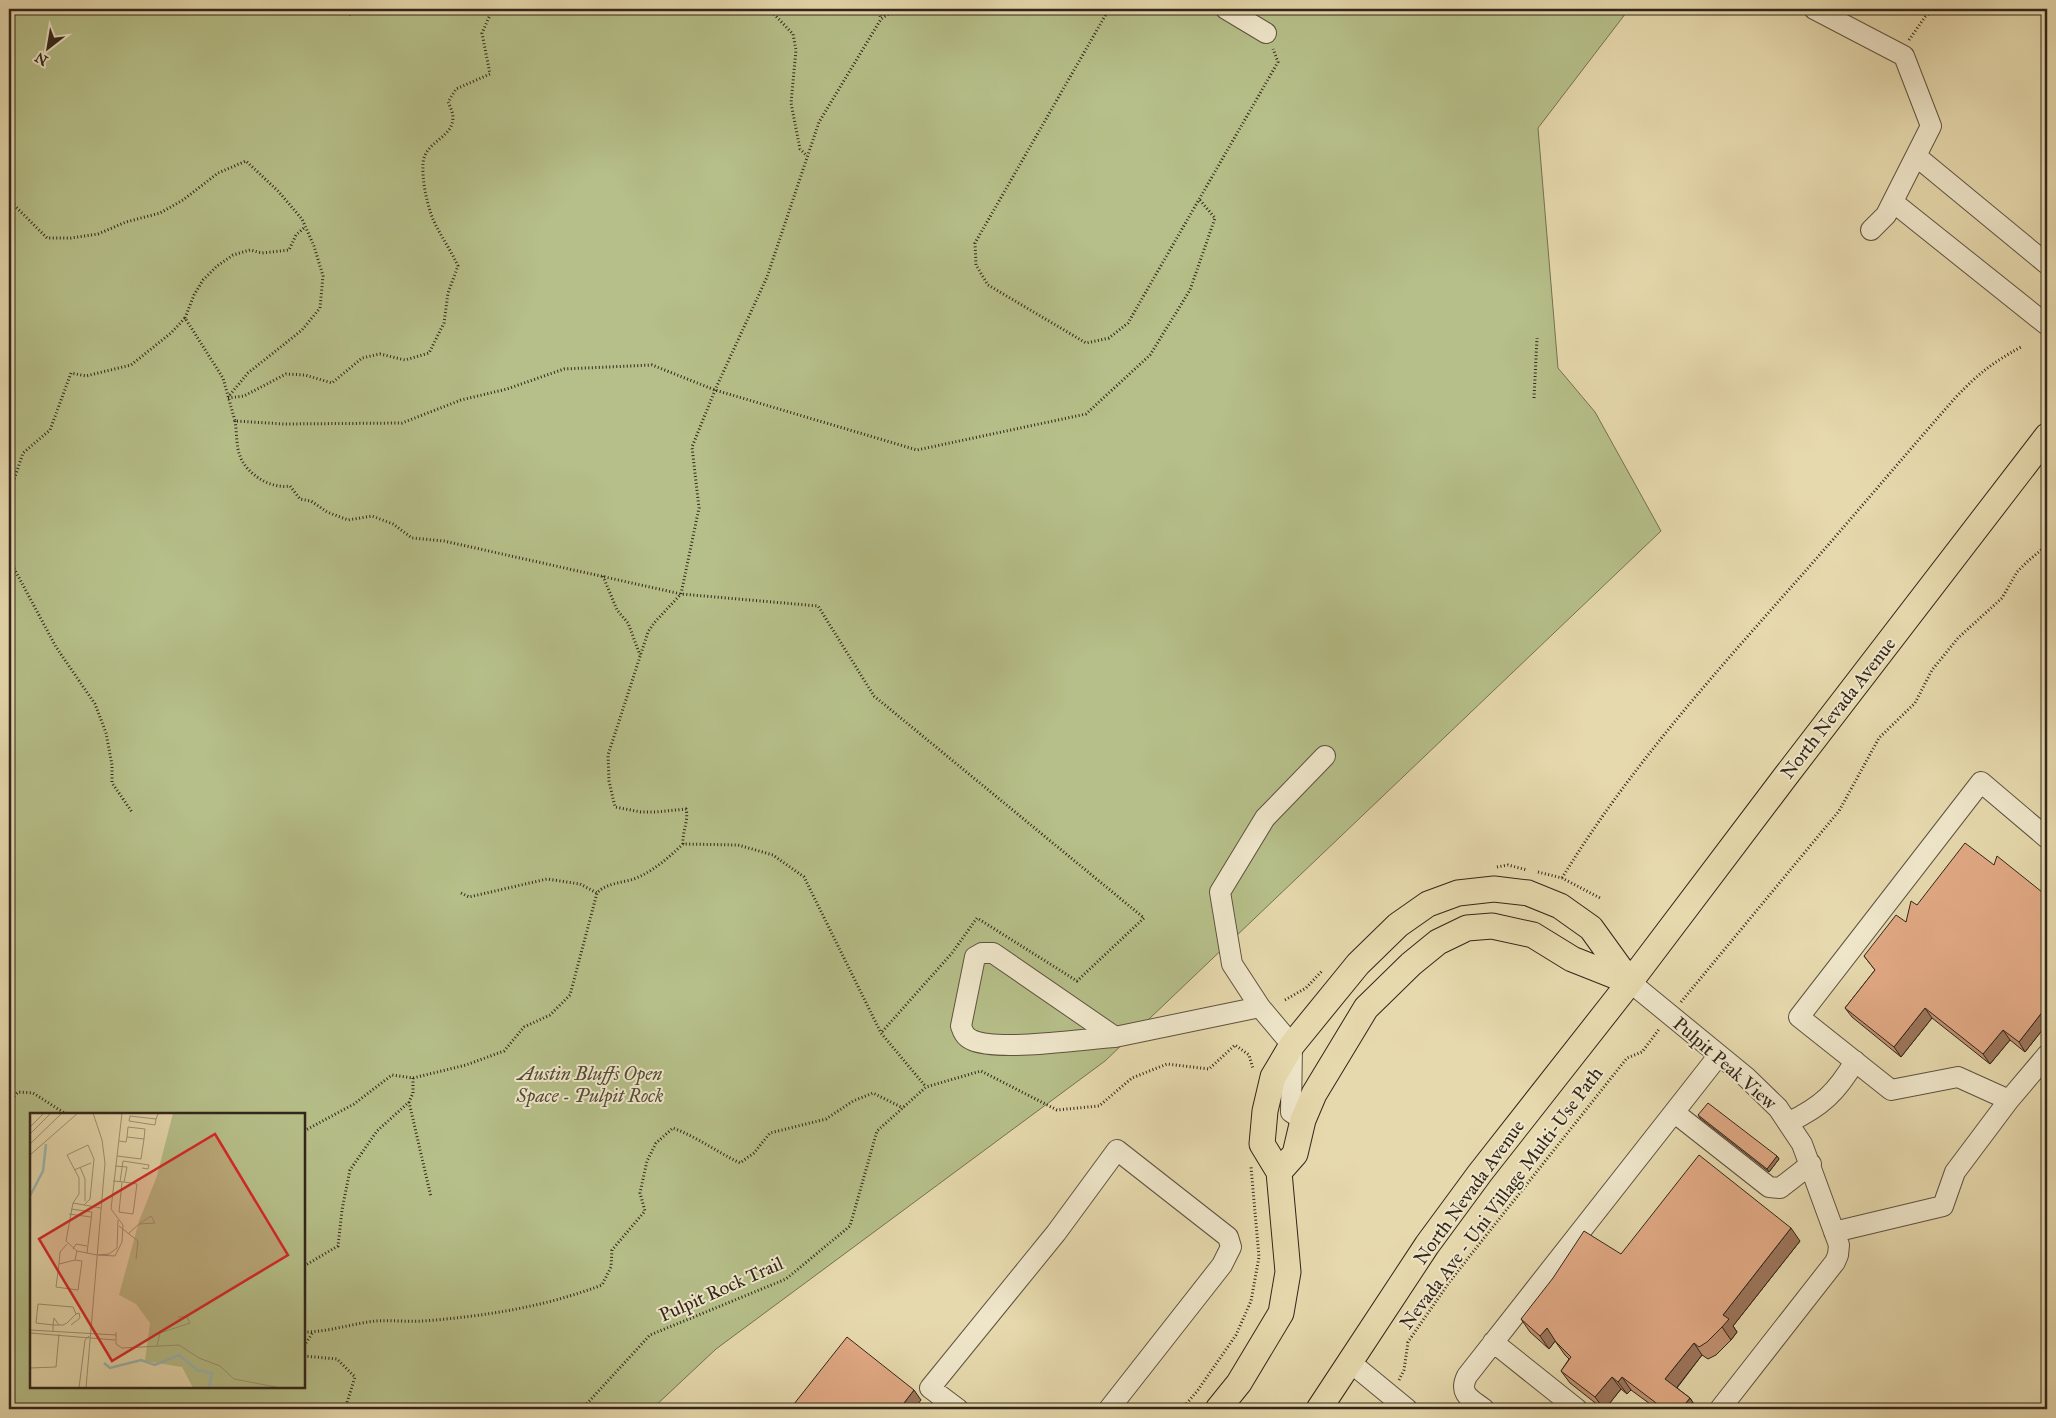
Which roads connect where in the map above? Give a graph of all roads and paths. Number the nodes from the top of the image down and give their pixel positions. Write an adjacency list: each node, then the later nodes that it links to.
1 (336, 9): 2 (path)
2 (357, 9)
3 (489, 9): 27 (path)
4 (769, 9): 15 (path)
5 (878, 9): 11 (path)
6 (895, 9): 11 (path)
7 (1109, 9): 16 (path)
8 (1226, 9): 12 (street)
9 (1814, 9): 14 (street)
10 (1934, 9): 13 (path)
11 (881, 19): 15 (path)
12 (1266, 33): 16 (path)
13 (1906, 44)
14 (1916, 156): 18 (street); 21 (street)
15 (807, 157): 26 (path)
16 (1199, 199): 26 (path)
17 (9, 200): 19 (path)
18 (1893, 202): 20 (street); 23 (street)
19 (305, 227): 22 (path); 27 (path)
20 (1871, 230)
21 (2047, 264)
22 (185, 318): 27 (path); 31 (path)
23 (2047, 325)
24 (1537, 338): 28 (path)
25 (2021, 347): 41 (path)
26 (715, 390): 29 (path); 35 (path)
27 (228, 398): 29 (path)
28 (1534, 398)
29 (235, 421): 34 (path)
30 (2047, 436): 46 (main road, North Nevada Avenue)
31 (9, 483)
32 (2047, 545): 45 (path)
33 (9, 560): 38 (path)
34 (603, 576): 35 (path); 36 (path)
35 (681, 594): 36 (path); 44 (path)
36 (640, 656): 40 (path)
37 (1325, 756): 47 (street)
38 (132, 812)
39 (2047, 838): 54 (street)
40 (683, 844): 43 (path); 56 (path)
41 (1562, 878)
42 (461, 892): 43 (path)
43 (597, 892): 55 (path)
44 (1144, 918)
45 (1698, 980)
46 (1630, 982): 51 (main road); 52 (street, Pulpit Peak View); 63 (main road); 76 (main road, North Nevada Avenue)
47 (1260, 1007): 48 (street); 51 (street)
48 (1115, 1037): 48 (street)
49 (1650, 1042): 77 (path, Nevada Ave - Uni Village Multi-Use Path)
50 (1235, 1045): 56 (path, Pulpit Rock Trail)
51 (1292, 1045): 63 (street); 67 (main road)
52 (1719, 1055): 62 (street); 64 (street, Pulpit Peak View)
53 (2047, 1055): 57 (street)
54 (1855, 1061): 57 (street); 64 (street)
55 (413, 1078): 59 (path); 65 (path)
56 (926, 1087): 60 (path, Pulpit Rock Trail)
57 (2009, 1100): 69 (street)
58 (9, 1101): 61 (path)
59 (409, 1102): 68 (path); 70 (path)
60 (903, 1108): 72 (path); 79 (path, Pulpit Rock Trail)
61 (64, 1113)
62 (1675, 1113): 66 (street); 73 (street)
63 (1303, 1120): 67 (main road)
64 (1789, 1122): 66 (street, Pulpit Peak View)
65 (305, 1130)
66 (1811, 1164): 69 (street, Pulpit Peak View)
67 (1280, 1172): 82 (main road)
68 (431, 1197)
69 (1834, 1232): 87 (street, Pulpit Peak View)
70 (305, 1265)
71 (305, 1332): 72 (path)
72 (313, 1332): 74 (path)
73 (1493, 1342): 85 (street); 86 (street)
74 (305, 1344)
75 (305, 1356): 78 (path)
76 (1350, 1362): 77 (street); 83 (main road, North Nevada Avenue)
77 (1389, 1394): 84 (street)
78 (346, 1409)
79 (582, 1409)
80 (958, 1409): 81 (street)
81 (1109, 1409)
82 (1218, 1409)
83 (1319, 1409)
84 (1407, 1409)
85 (1484, 1409)
86 (1577, 1409)
87 (1720, 1409)

